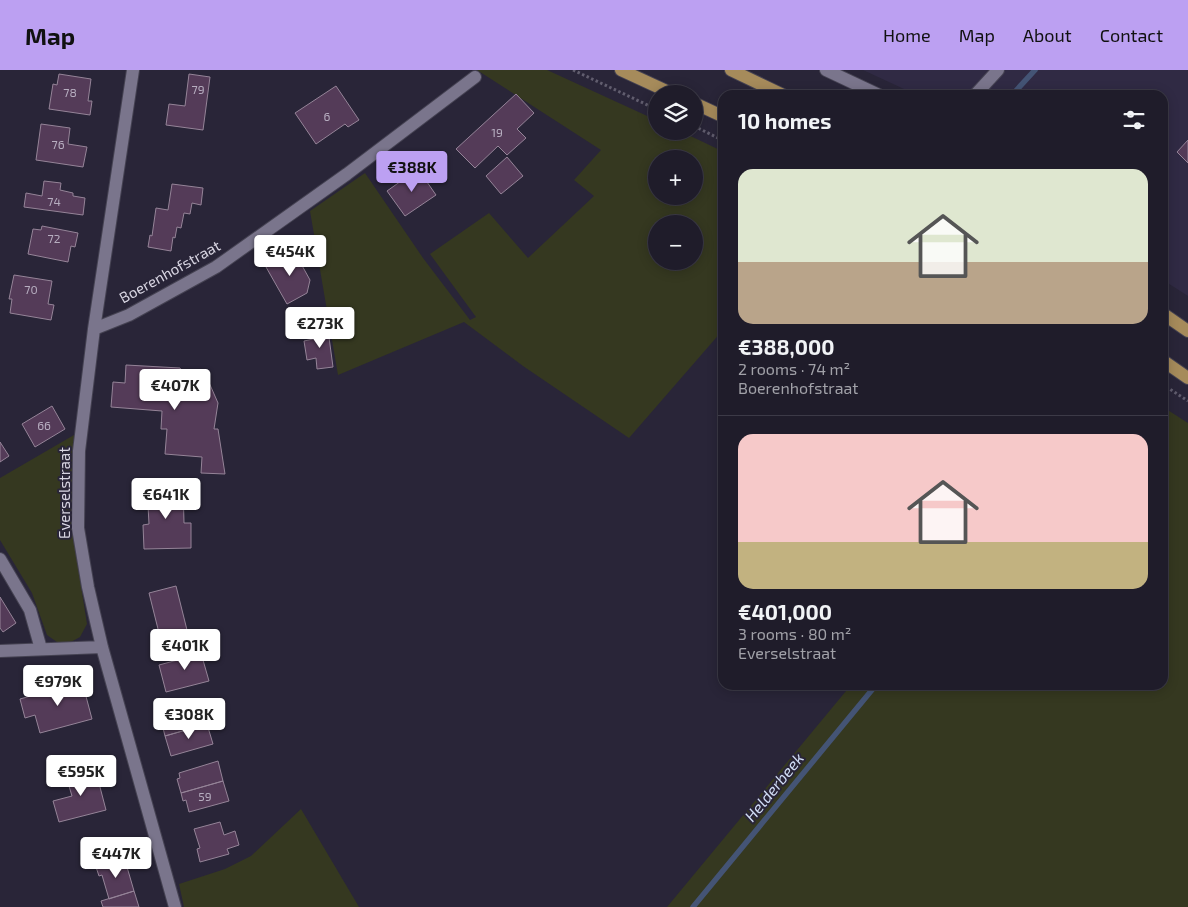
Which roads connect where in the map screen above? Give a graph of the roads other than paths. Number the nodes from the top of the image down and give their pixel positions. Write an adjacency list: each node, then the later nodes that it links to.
1 (134, 70): 14 (street, Everselstraat)
2 (621, 70): 7 (main road)
3 (730, 70): 8 (main road)
4 (826, 70): 9 (street)
5 (998, 70): 10 (street)
6 (475, 77): 14 (street, Boerenhofstraat)
7 (654, 85)
8 (772, 90)
9 (868, 90)
10 (980, 90)
11 (703, 107): 12 (main road)
12 (718, 114)
13 (1168, 318): 15 (main road)
14 (94, 329): 19 (street, Everselstraat)
15 (1188, 331)
16 (1168, 364): 17 (main road)
17 (1188, 378)
18 (0, 559): 20 (street)
19 (102, 647): 20 (street); 22 (street, Everselstraat)
20 (41, 649): 21 (street)
21 (0, 651)
22 (175, 907)

